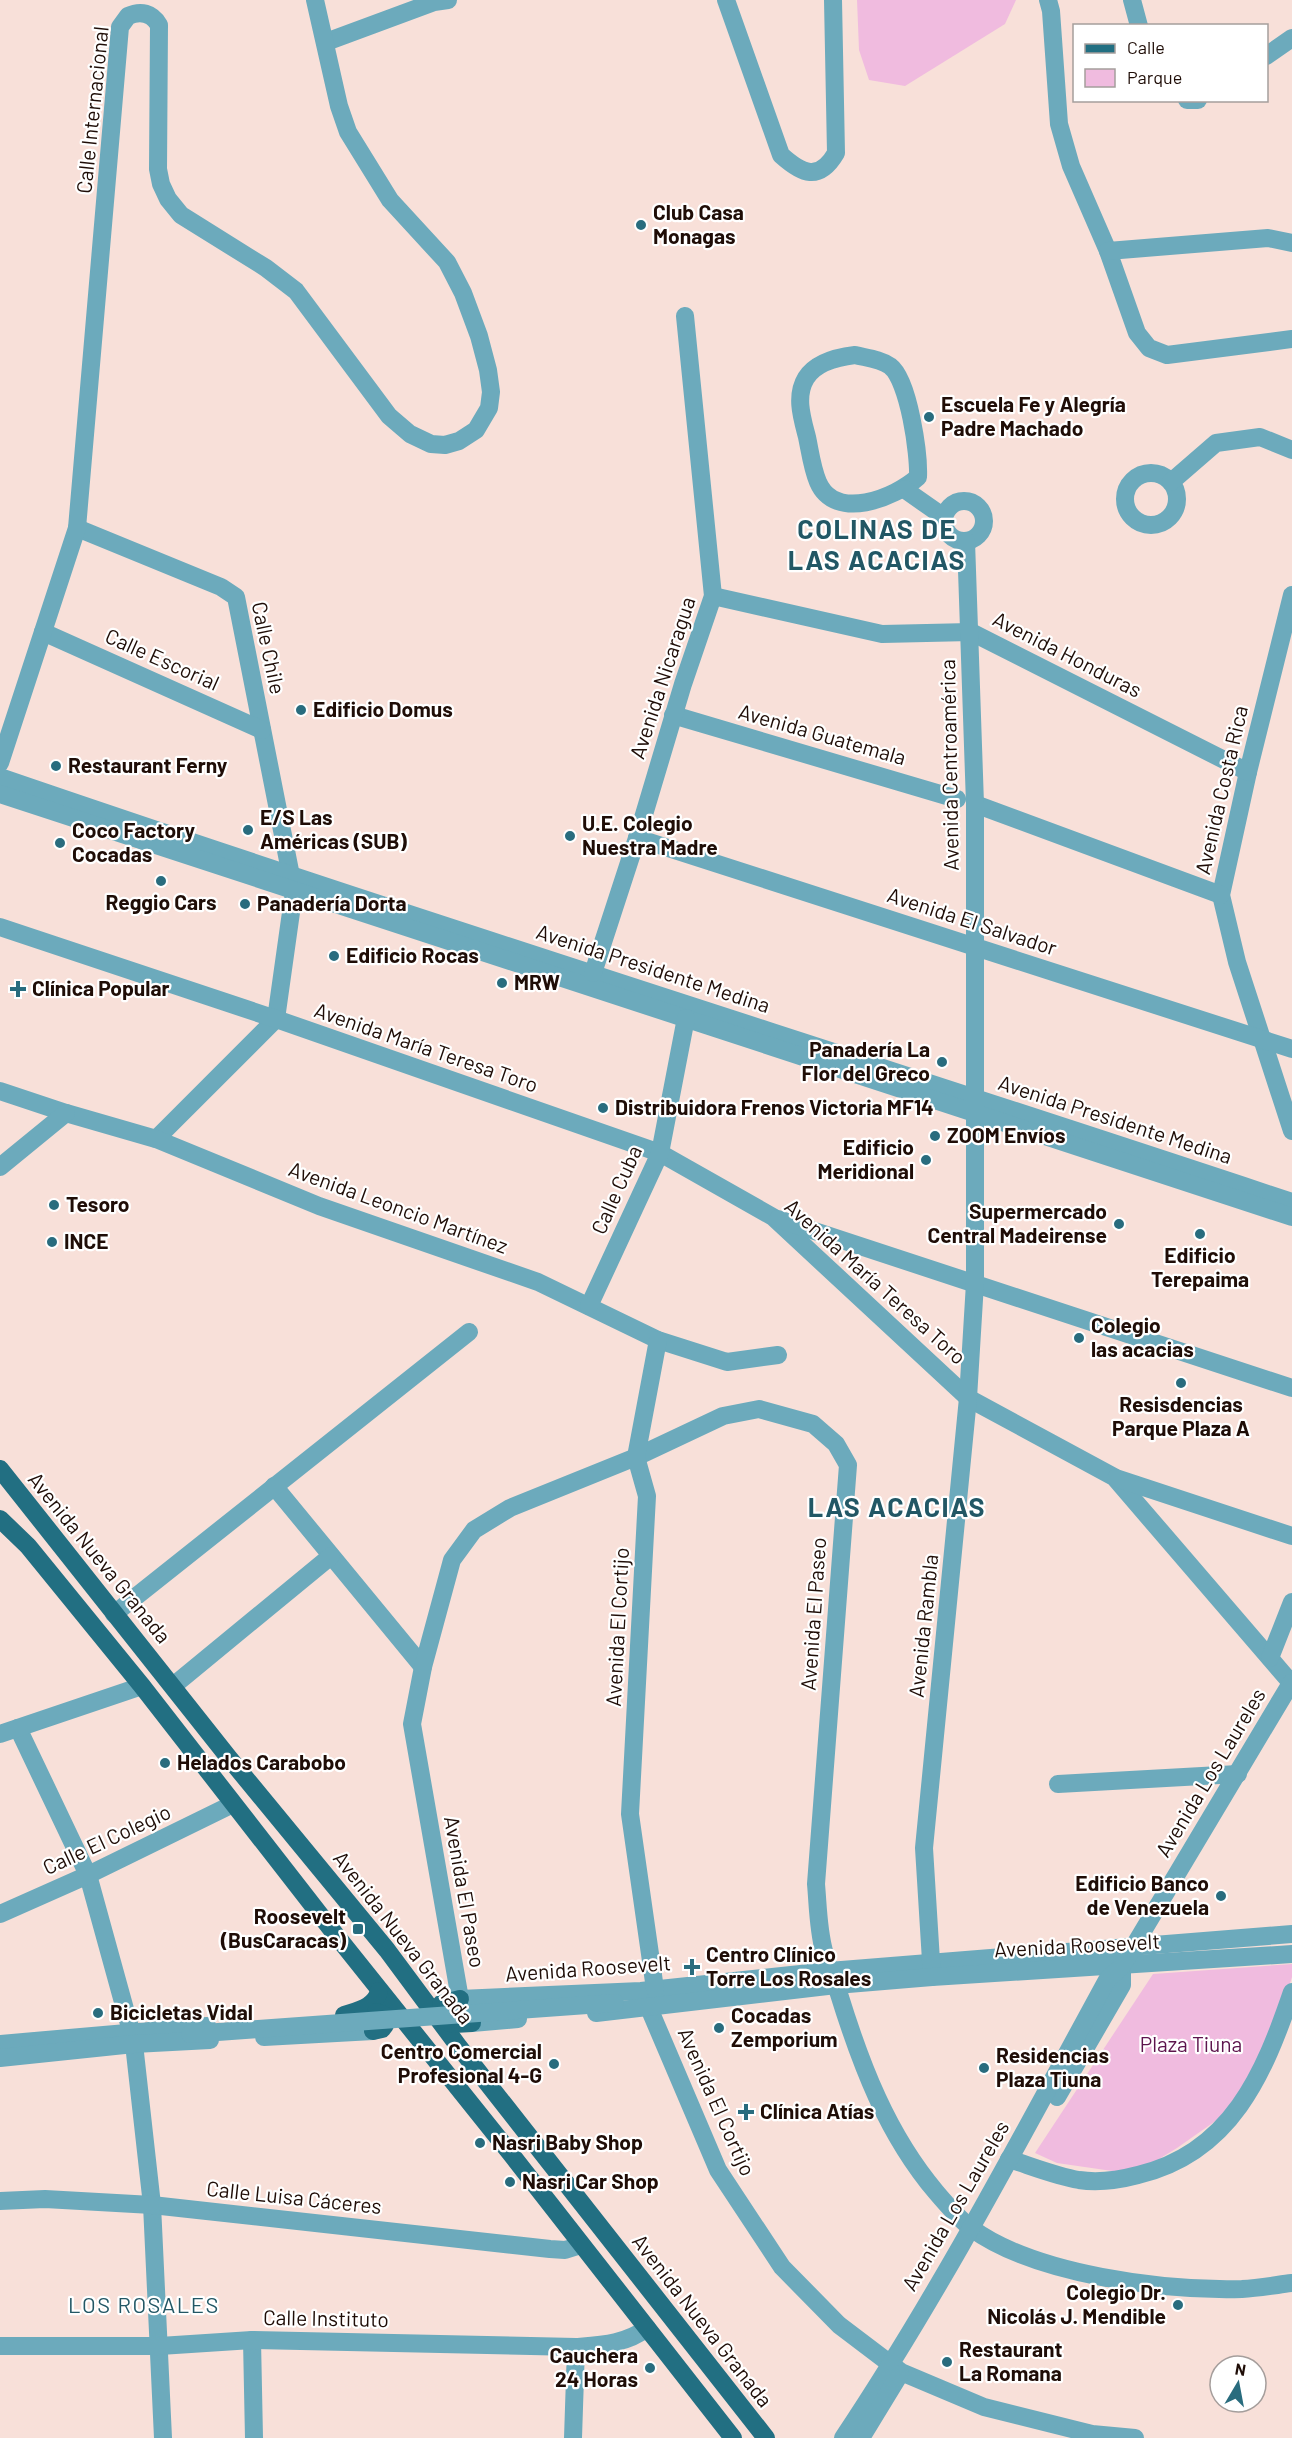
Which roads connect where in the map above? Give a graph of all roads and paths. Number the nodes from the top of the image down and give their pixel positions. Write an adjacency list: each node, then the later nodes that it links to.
1 (315, 0): 9 (street, Calle Internacional)
2 (726, 0): 3 (street)
3 (833, 0)
4 (1048, 0): 12 (street)
5 (1132, 0): 7 (street)
6 (439, 1): 9 (street)
7 (1138, 24)
8 (1292, 38): 10 (street)
9 (326, 42): 19 (street, Calle Internacional)
10 (1268, 55)
11 (1292, 243): 12 (street)
12 (1108, 251): 14 (street)
13 (685, 315): 22 (street, Avenida Nicaragua)
14 (1292, 339)
15 (1292, 450): 16 (street)
16 (1171, 482)
17 (904, 489): 17 (street); 18 (street)
18 (944, 517): 20 (street); 20 (street)
19 (77, 528): 23 (street, Calle Internacional); 26 (street, Calle Chile)
20 (966, 541): 24 (street, Avenida Centroamérica)
21 (1292, 595): 28 (street, Avenida Costa Rica)
22 (713, 596): 24 (street, Avenida Honduras); 25 (street, Avenida Nicaragua)
23 (43, 632): 26 (street, Calle Escorial); 27 (street, Calle Internacional)
24 (971, 632): 28 (street, Avenida Honduras); 31 (street, Avenida Centroamérica)
25 (673, 715): 31 (street, Avenida Guatemala); 32 (street, Avenida Nicaragua)
26 (262, 730): 33 (street, Calle Chile)
27 (0, 763)
28 (1248, 772): 34 (street, Avenida Costa Rica)
29 (0, 777): 33 (street, Avenida Presidente Medina)
30 (0, 795): 33 (street, Avenida Presidente Medina)
31 (966, 802): 34 (street, Avenida Guatemala); 36 (street, Avenida Centroamérica)
32 (637, 838): 36 (street, Avenida El Salvador); 37 (street, Avenida Nicaragua)
33 (292, 884): 37 (street, Avenida Presidente Medina); 38 (street, Avenida Presidente Medina); 39 (street, Calle Chile)
34 (1221, 895): 40 (street, Avenida Costa Rica)
35 (0, 927): 39 (street, Avenida María Teresa Toro)
36 (974, 946): 40 (street, Avenida El Salvador); 43 (street, Avenida Centroamérica)
37 (593, 973): 43 (street, Avenida Presidente Medina)
38 (686, 1018): 43 (street, Avenida Presidente Medina); 47 (street, Calle Cuba)
39 (276, 1019): 46 (street); 47 (street, Avenida María Teresa Toro)
40 (1261, 1039): 41 (street, Avenida El Salvador); 45 (street, Avenida Costa Rica)
41 (1292, 1049)
42 (0, 1091): 44 (street, Avenida Leoncio Martínez)
43 (975, 1105): 49 (street, Avenida Presidente Medina); 51 (street, Avenida Presidente Medina); 52 (street, Avenida Rambla)
44 (66, 1113): 46 (street, Avenida Leoncio Martínez); 48 (street)
45 (1292, 1131)
46 (156, 1139): 53 (street, Avenida Leoncio Martínez)
47 (660, 1153): 50 (street, Avenida María Teresa Toro); 53 (street, Calle Cuba)
48 (0, 1167)
49 (1292, 1202)
50 (773, 1217): 52 (street); 58 (street, Avenida María Teresa Toro)
51 (1292, 1217)
52 (975, 1283): 57 (street); 58 (street, Avenida Rambla)
53 (589, 1305): 55 (street, Avenida Leoncio Martínez)
54 (469, 1332): 62 (street)
55 (658, 1340): 56 (street, Avenida Leoncio Martínez); 59 (street, Avenida El Cortijo)
56 (778, 1355)
57 (1292, 1388)
58 (968, 1398): 61 (street, Avenida María Teresa Toro); 84 (street, Avenida Rambla)
59 (636, 1457): 69 (street, Avenida El Paseo); 85 (street, Avenida El Paseo); 87 (street, Avenida El Cortijo)
60 (0, 1469): 67 (main road, Avenida Nueva Granada)
61 (1114, 1478): 64 (street); 68 (street, Avenida María Teresa Toro)
62 (274, 1486): 65 (street); 67 (street)
63 (0, 1519): 71 (main road)
64 (1292, 1536)
65 (331, 1556): 69 (street); 72 (street)
66 (1292, 1602): 68 (street)
67 (114, 1614): 72 (main road, Avenida Nueva Granada)
68 (1270, 1658): 70 (street, Avenida María Teresa Toro)
69 (423, 1667): 90 (street, Avenida El Paseo)
70 (1291, 1684): 75 (street, Avenida Los Laureles)
71 (142, 1686): 73 (street); 77 (main road)
72 (173, 1686): 88 (main road, Avenida Nueva Granada)
73 (18, 1728): 74 (street); 78 (street)
74 (0, 1734)
75 (1238, 1774): 76 (street); 81 (street, Avenida Los Laureles)
76 (1058, 1784)
77 (233, 1804): 78 (street, Calle El Colegio); 86 (main road)
78 (88, 1875): 79 (street, Calle El Colegio); 98 (street)
79 (0, 1914)
80 (1292, 1935): 81 (street, Avenida Roosevelt)
81 (1132, 1946): 83 (street, Avenida Los Laureles); 84 (street, Avenida Roosevelt)
82 (1292, 1954): 83 (street, Avenida Roosevelt)
83 (1122, 1966): 84 (street, Avenida Roosevelt); 102 (street, Avenida Los Laureles)
84 (932, 1969): 85 (street, Avenida Roosevelt)
85 (832, 1978): 87 (street, Avenida Roosevelt); 92 (street, Avenida Roosevelt); 105 (street, Avenida El Paseo)
86 (379, 1989): 93 (main road); 95 (main road)
87 (648, 1990): 90 (street, Avenida Roosevelt); 91 (street)
88 (418, 1992): 90 (main road); 100 (main road, Avenida Nueva Granada)
89 (1292, 1992): 102 (street)
90 (460, 1999): 94 (main road)
91 (615, 2003): 92 (street); 97 (street, bridge)
92 (649, 2008): 94 (street, Avenida Roosevelt); 113 (street, Avenida El Cortijo)
93 (344, 2015): 96 (main road); 97 (street)
94 (472, 2023): 100 (main road)
95 (408, 2028): 96 (main road); 106 (main road)
96 (373, 2031): 97 (street)
97 (160, 2036): 98 (street)
98 (132, 2038): 99 (street); 101 (street); 104 (street)
99 (0, 2044)
100 (459, 2047): 118 (main road, Avenida Nueva Granada)
101 (0, 2058)
102 (1014, 2160): 105 (street, Avenida Los Laureles)
103 (0, 2201): 104 (street, Calle Luisa Cáceres)
104 (152, 2205): 106 (street, Calle Luisa Cáceres); 111 (street)
105 (975, 2230): 107 (street, Avenida El Paseo); 113 (street, Avenida Los Laureles)
106 (581, 2245): 108 (main road)
107 (1292, 2283)
108 (647, 2328): 112 (street, Calle Instituto); 117 (main road)
109 (252, 2340): 111 (street, Calle Instituto); 112 (street, Calle Instituto); 115 (street)
110 (0, 2346): 111 (street, Calle Instituto)
111 (160, 2346): 114 (street)
112 (576, 2347): 116 (street)
113 (897, 2368): 119 (street, Avenida Los Laureles); 120 (street, Avenida Los Laureles); 121 (street, Avenida El Cortijo)
114 (163, 2438)
115 (254, 2438)
116 (573, 2438)
117 (733, 2438)
118 (766, 2438)
119 (843, 2438)
120 (861, 2438)
121 (1135, 2438)

